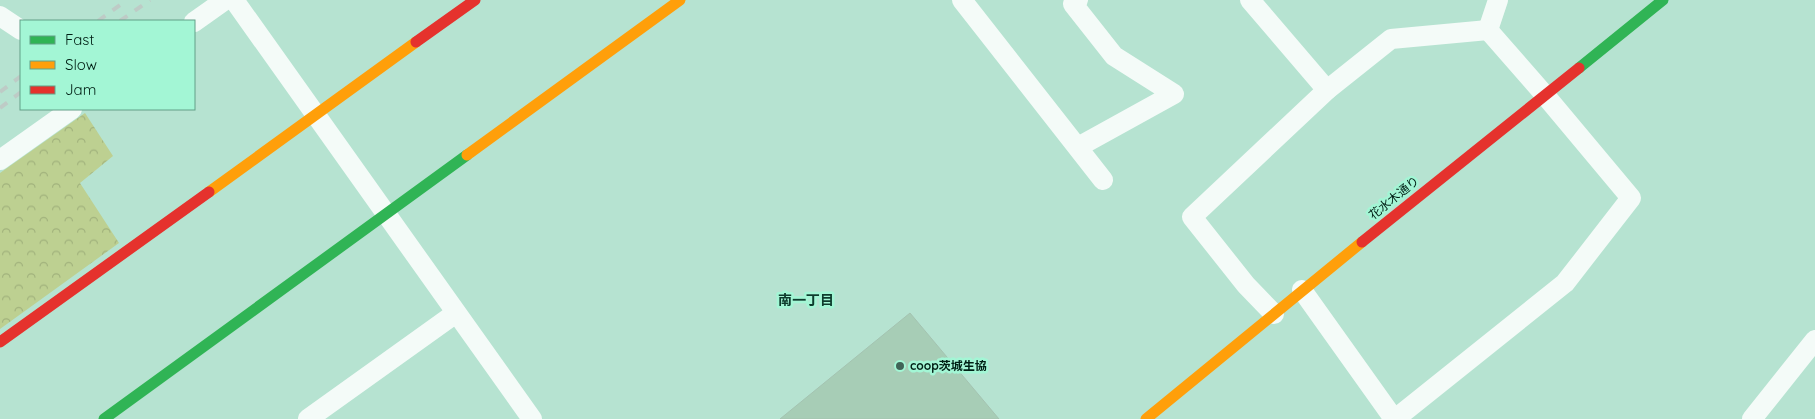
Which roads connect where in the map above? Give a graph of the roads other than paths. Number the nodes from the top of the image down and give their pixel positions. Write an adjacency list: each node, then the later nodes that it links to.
1 (225, 0): 11 (street)
2 (234, 0): 17 (street)
3 (475, 0): 17 (street)
4 (680, 0): 21 (street)
5 (962, 0): 18 (street)
6 (1078, 0): 18 (street)
7 (1250, 0): 14 (street)
8 (1498, 0): 13 (street)
9 (1663, 0): 15 (street, 花水木通り)
10 (0, 16): 12 (street)
11 (195, 21)
12 (20, 29)
13 (1488, 30): 14 (street); 15 (street)
14 (1327, 90): 24 (street)
15 (1544, 94): 22 (street, 花水木通り); 31 (street)
16 (71, 110): 19 (street)
17 (315, 115): 21 (street); 26 (street)
18 (1078, 147): 20 (street)
19 (0, 160)
20 (1104, 180)
21 (386, 215): 23 (street); 28 (street)
22 (1302, 290): 24 (street, 花水木通り); 31 (street)
23 (456, 313): 27 (street); 29 (street)
24 (1274, 314): 30 (street, 花水木通り)
25 (1815, 340): 32 (street)
26 (0, 342)
27 (527, 417)
28 (104, 419)
29 (308, 419)
30 (1146, 419)
31 (1394, 419)
32 (1752, 419)

